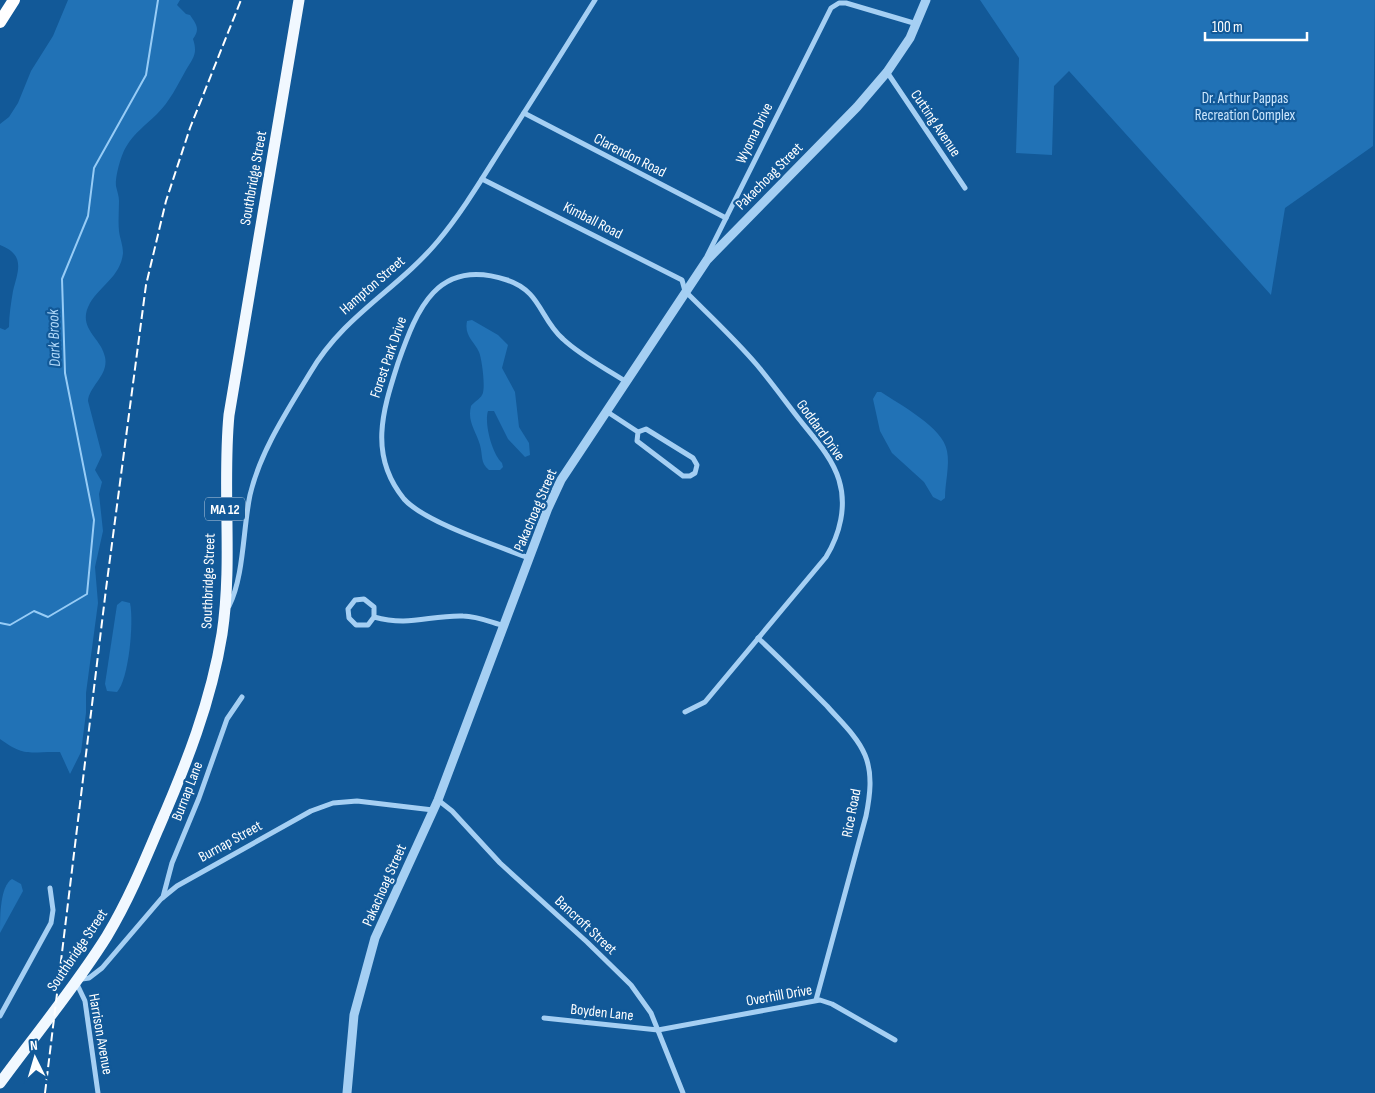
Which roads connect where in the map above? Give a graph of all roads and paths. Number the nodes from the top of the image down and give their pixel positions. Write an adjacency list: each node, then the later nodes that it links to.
1 (14, 0): 5 (highway)
2 (299, 0): 18 (main road, Southbridge Street / MA 12)
3 (595, 0): 8 (street, Hampton Street)
4 (926, 0): 6 (street, Pakachoag Street)
5 (0, 22)
6 (917, 24): 7 (street, Pakachoag Street); 11 (street, Wyoma Drive)
7 (887, 72): 10 (street, Cutting Avenue); 12 (street, Pakachoag Street)
8 (524, 113): 9 (street, Hampton Street); 11 (street, Clarendon Road)
9 (482, 178): 13 (street, Kimball Road); 18 (street, Hampton Street)
10 (965, 188)
11 (726, 218): 12 (street, Wyoma Drive)
12 (703, 265): 13 (street, Pakachoag Street)
13 (686, 291): 14 (street, Pakachoag Street); 21 (street, Goddard Drive)
14 (625, 382): 15 (street, Pakachoag Street); 17 (street, Forest Park Drive)
15 (606, 411): 16 (street); 17 (street, Pakachoag Street)
16 (638, 432): 16 (street)
17 (529, 558): 20 (street, Pakachoag Street)
18 (224, 615): 28 (main road, Southbridge Street / MA 12)
19 (374, 617): 19 (street); 20 (street)
20 (504, 626): 24 (street, Pakachoag Street)
21 (758, 638): 23 (street, Goddard Drive); 29 (street, Rice Road)
22 (242, 697): 27 (street, Burnap Lane)
23 (685, 712)
24 (438, 800): 25 (street, Pakachoag Street); 32 (street, Bancroft Street)
25 (433, 810): 27 (street, Burnap Street); 36 (street, Pakachoag Street)
26 (50, 888): 30 (street)
27 (163, 897): 28 (street, Burnap Street)
28 (72, 984): 34 (main road, Southbridge Street / MA 12); 35 (street, Harrison Avenue)
29 (816, 1000): 32 (street, Overhill Drive); 33 (street, Overhill Drive)
30 (0, 1016)
31 (544, 1018): 32 (street, Boyden Lane)
32 (658, 1030): 37 (street, Bancroft Street)
33 (895, 1040)
34 (0, 1082)
35 (98, 1093)
36 (347, 1093)
37 (682, 1093)

